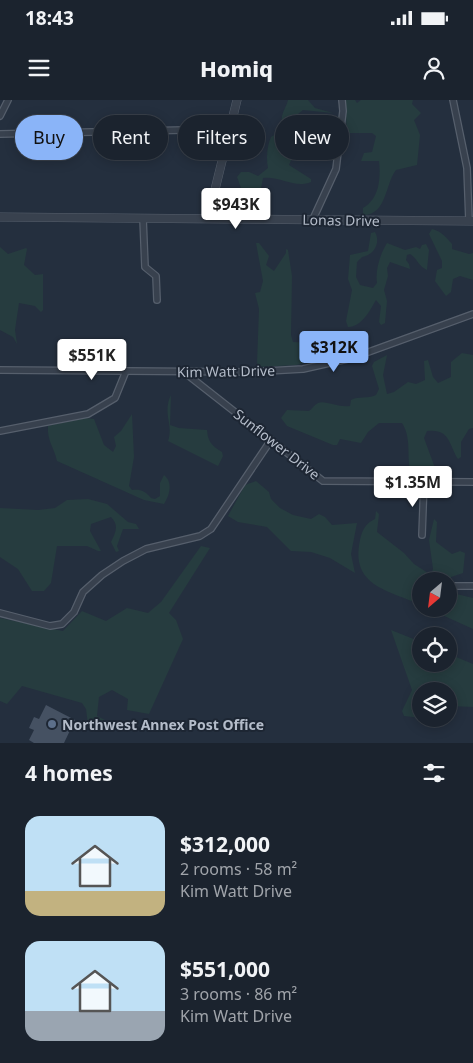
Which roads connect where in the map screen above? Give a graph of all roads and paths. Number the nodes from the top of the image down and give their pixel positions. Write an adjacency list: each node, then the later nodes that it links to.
1 (8, 100): 6 (street)
2 (237, 100): 5 (street)
3 (342, 100): 13 (street)
4 (453, 100): 14 (street)
5 (233, 115)
6 (0, 116)
7 (178, 130): 8 (street)
8 (0, 134)
9 (222, 160): 12 (street)
10 (0, 217): 11 (street, Lonas Drive)
11 (143, 218): 12 (street, Lonas Drive); 15 (street)
12 (208, 218): 13 (street, Lonas Drive)
13 (313, 219): 14 (street, Lonas Drive)
14 (471, 221)
15 (157, 300)
16 (473, 314): 19 (street, Kim Watt Drive)
17 (0, 370): 18 (street, Kim Watt Drive)
18 (126, 371): 19 (street, Kim Watt Drive); 20 (street)
19 (184, 372): 21 (street, Sunflower Drive)
20 (0, 430)
21 (271, 440): 22 (street, Sunflower Drive); 27 (street)
22 (424, 481): 23 (street, Sunflower Drive); 24 (street)
23 (473, 482)
24 (422, 535)
25 (458, 586): 26 (street)
26 (473, 586)
27 (0, 613)

